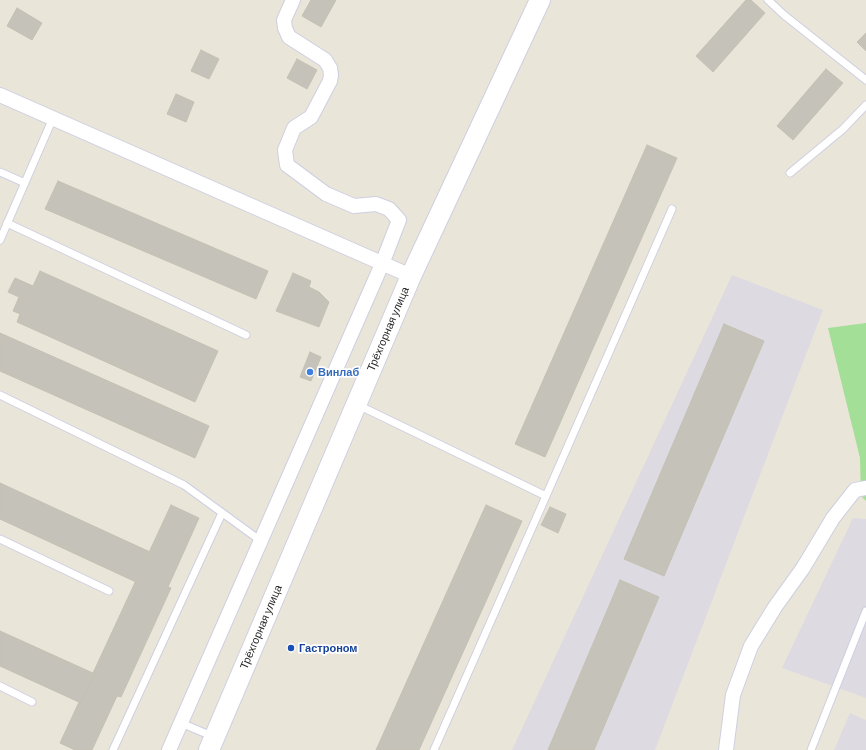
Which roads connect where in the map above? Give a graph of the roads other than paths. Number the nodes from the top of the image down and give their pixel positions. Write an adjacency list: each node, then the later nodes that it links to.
1 (293, 0): 14 (street)
2 (540, 0): 15 (main road, Трёхгорная улица)
3 (768, 0): 4 (lane)
4 (866, 80)
5 (0, 95): 7 (street)
6 (866, 105): 9 (lane)
7 (53, 118): 10 (lane); 14 (street)
8 (0, 172): 10 (lane)
9 (790, 173)
10 (25, 183): 12 (lane)
11 (672, 209): 20 (lane)
12 (7, 223): 13 (lane); 16 (lane)
13 (0, 240)
14 (382, 264): 15 (street); 23 (street)
15 (411, 276): 18 (main road, Трёхгорная улица)
16 (246, 335)
17 (0, 395): 21 (lane)
18 (356, 404): 20 (lane); 29 (main road, Трёхгорная улица)
19 (866, 488): 33 (street)
20 (546, 496): 32 (lane)
21 (222, 513): 23 (lane); 30 (lane)
22 (0, 539): 24 (lane)
23 (261, 541): 28 (street)
24 (109, 590)
25 (866, 611): 34 (lane)
26 (0, 686): 27 (lane)
27 (32, 702)
28 (181, 723): 29 (lane); 31 (street)
29 (211, 744)
30 (113, 750)
31 (169, 750)
32 (434, 750)
33 (726, 750)
34 (811, 750)

